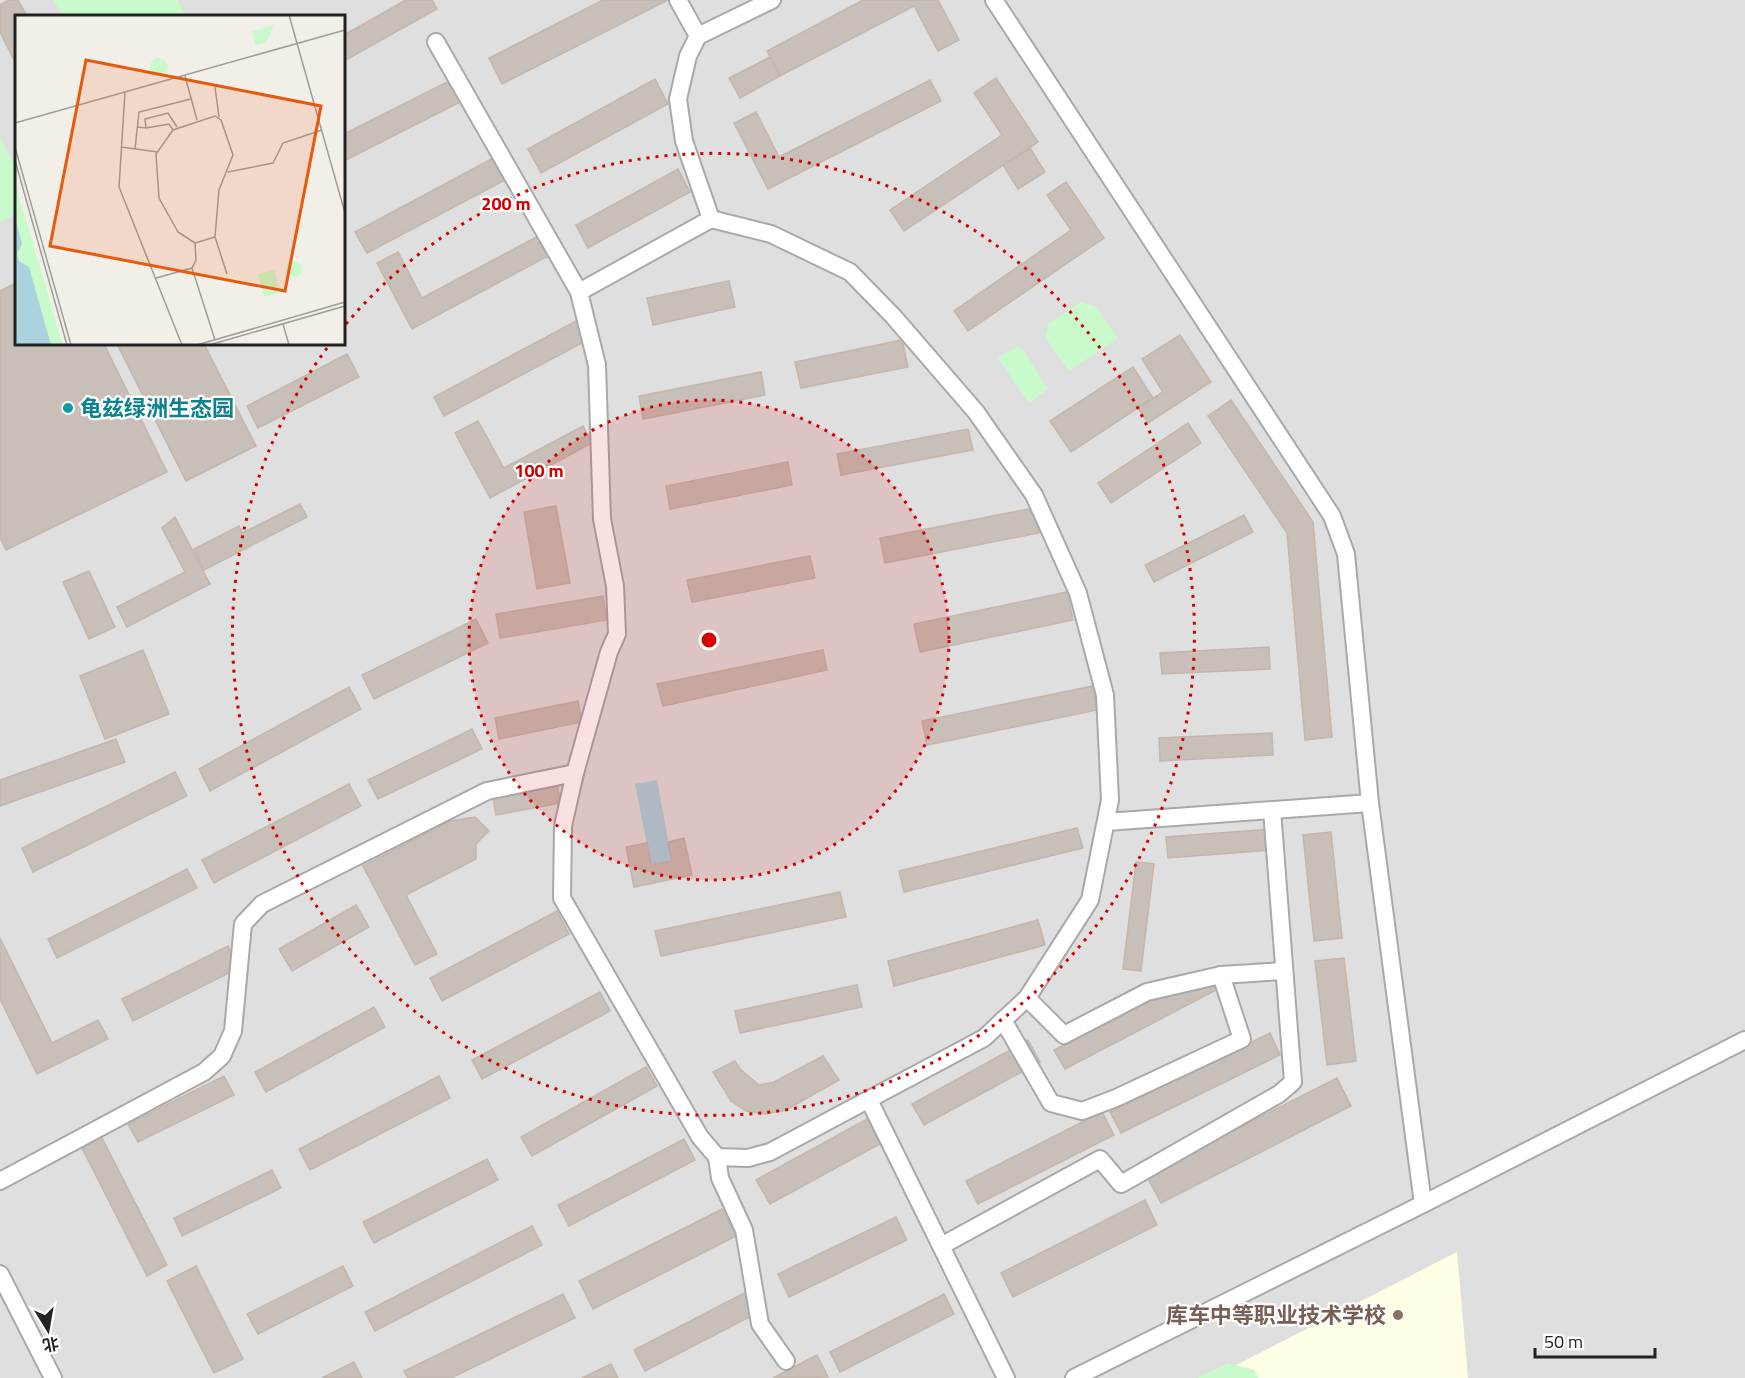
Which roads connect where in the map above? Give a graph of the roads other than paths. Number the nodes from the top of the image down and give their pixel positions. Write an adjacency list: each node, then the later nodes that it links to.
1 (678, 0): 4 (street)
2 (772, 0): 4 (street)
3 (994, 0): 9 (street)
4 (698, 36): 6 (street)
5 (436, 42): 7 (street)
6 (711, 219): 7 (street); 11 (street)
7 (579, 292): 8 (street)
8 (575, 773): 18 (street); 19 (street)
9 (1370, 803): 10 (street); 20 (street)
10 (1272, 810): 11 (street); 12 (street)
11 (1106, 822): 14 (street)
12 (1283, 970): 13 (street); 21 (street)
13 (1221, 975): 14 (street); 15 (street)
14 (1027, 998): 15 (street)
15 (1003, 1020): 17 (street)
16 (1745, 1040): 20 (street)
17 (869, 1100): 18 (street); 21 (street)
18 (717, 1157): 23 (street)
19 (0, 1181)
20 (1423, 1204): 26 (street)
21 (941, 1246): 25 (street)
22 (0, 1274): 24 (street)
23 (786, 1361)
24 (52, 1378)
25 (1006, 1378)
26 (1074, 1378)

